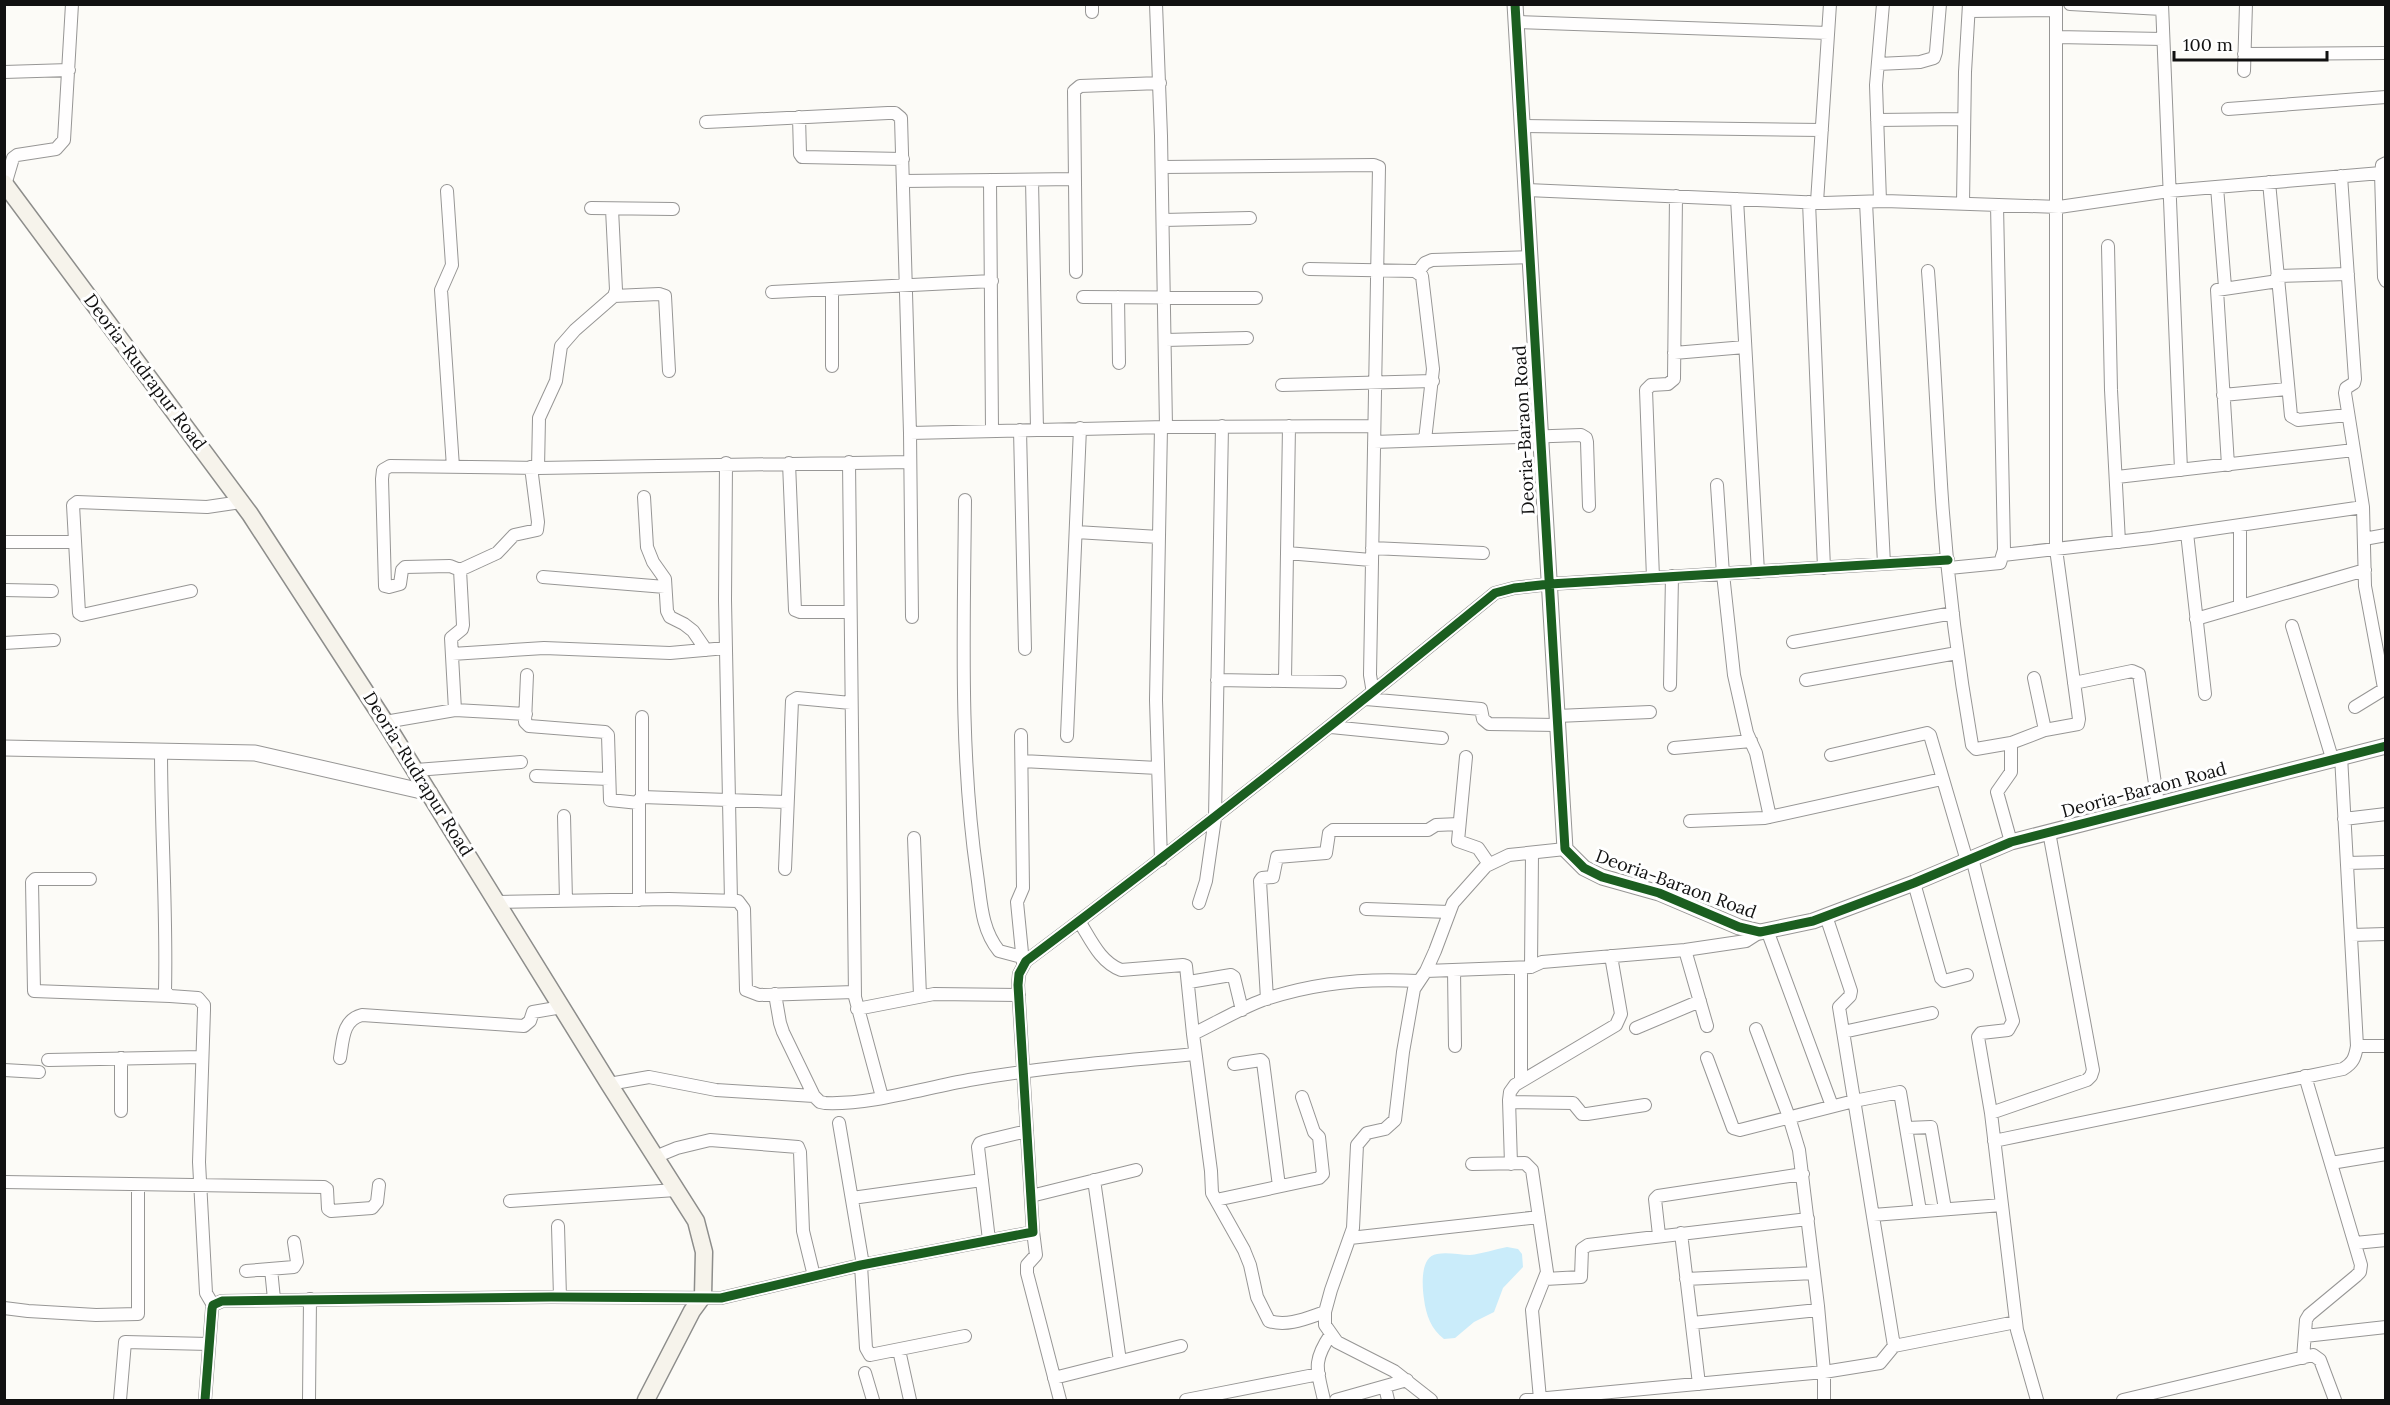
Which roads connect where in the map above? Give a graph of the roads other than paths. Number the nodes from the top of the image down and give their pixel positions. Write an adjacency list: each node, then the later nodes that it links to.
1 (72, 4): 19 (street)
2 (1156, 4): 22 (street)
3 (1515, 4): 12 (street, Deoria-Baraon Road)
4 (1830, 4): 13 (street)
5 (1883, 4): 18 (street)
6 (1940, 4): 18 (street)
7 (2070, 4): 10 (street)
8 (2246, 4): 17 (street)
9 (2056, 7): 11 (street); 14 (street)
10 (2162, 7): 15 (street)
11 (1969, 8): 26 (street)
12 (1516, 22): 13 (street); 29 (street, Deoria-Baraon Road)
13 (1828, 33): 30 (street)
14 (2056, 37): 15 (street); 52 (street)
15 (2163, 39): 44 (street)
16 (2385, 53): 17 (street)
17 (2244, 54): 20 (street)
18 (1878, 64): 27 (street)
19 (69, 70): 21 (street); 40 (street)
20 (2244, 71)
21 (4, 72)
22 (1160, 83): 32 (street); 35 (street)
23 (2385, 97): 24 (street)
24 (2228, 109)
25 (799, 117): 28 (street); 31 (street); 31 (street)
26 (1964, 119): 27 (street); 50 (street)
27 (1877, 120): 47 (street)
28 (706, 122)
29 (1522, 126): 30 (street); 42 (street, Deoria-Baraon Road)
30 (1822, 130): 48 (street)
31 (903, 159): 38 (street)
32 (1162, 167): 57 (street); 61 (street)
33 (2383, 168): 34 (street); 68 (street)
34 (2341, 176): 39 (street); 65 (street)
35 (1075, 179): 37 (street); 63 (street)
36 (990, 180): 37 (street); 38 (street); 67 (street)
37 (1032, 180): 96 (street)
38 (903, 181): 69 (street)
39 (2269, 182): 41 (street); 66 (street)
40 (5, 184): 116 (main road, Deoria-Rudrapur Road)
41 (2217, 187): 44 (street); 70 (street)
42 (1527, 190): 45 (street); 59 (street, Deoria-Baraon Road)
43 (447, 191): 109 (street)
44 (2169, 191): 52 (street); 111 (street)
45 (1676, 196): 46 (street); 81 (street)
46 (1737, 199): 48 (street); 80 (street)
47 (1880, 201): 49 (street); 50 (street)
48 (1813, 202): 49 (street); 135 (street)
49 (1866, 202): 133 (street)
50 (1963, 203): 51 (street)
51 (1997, 205): 52 (street); 132 (street)
52 (2054, 207): 128 (street)
53 (591, 208): 54 (street)
54 (612, 208): 55 (street); 73 (street)
55 (673, 209)
56 (1250, 218): 57 (street)
57 (1163, 220): 76 (street)
58 (2108, 246): 112 (street)
59 (1531, 257): 64 (street); 100 (street, Deoria-Baraon Road)
60 (1309, 269): 61 (street)
61 (1378, 269): 64 (street); 85 (street)
62 (1928, 271): 134 (street)
63 (1076, 272)
64 (1418, 272): 86 (street)
65 (2348, 274): 66 (street); 90 (street)
66 (2277, 278): 70 (street); 88 (street)
67 (992, 281): 69 (street); 97 (street)
68 (2385, 281)
69 (904, 286): 71 (street); 99 (street)
70 (2225, 287): 89 (street)
71 (832, 290): 72 (street); 83 (street)
72 (772, 292)
73 (614, 296): 84 (street); 110 (street)
74 (1083, 297): 75 (street)
75 (1118, 297): 76 (street); 82 (street)
76 (1164, 298): 77 (street); 79 (street)
77 (1256, 298)
78 (1247, 338): 79 (street)
79 (1165, 340): 94 (street)
80 (1745, 347): 81 (street); 138 (street)
81 (1674, 353): 142 (street)
82 (1119, 363)
83 (832, 366)
84 (669, 371)
85 (1375, 381): 86 (street); 87 (street); 93 (street)
86 (1432, 381): 101 (street)
87 (1282, 385)
88 (2287, 389): 89 (street); 90 (street)
89 (2223, 395): 108 (street)
90 (2348, 415): 103 (street)
91 (1222, 426): 92 (street); 94 (street); 164 (street)
92 (1289, 426): 93 (street); 129 (street)
93 (1374, 426): 102 (street)
94 (1164, 427): 95 (street); 123 (street)
95 (1080, 428): 96 (street); 120 (street)
96 (1037, 429): 98 (street)
97 (992, 430): 98 (street); 99 (street)
98 (1020, 430): 158 (street)
99 (910, 433): 105 (street)
100 (1541, 435): 101 (street); 117 (street); 143 (street, Deoria-Baraon Road)
101 (1425, 440): 102 (street)
102 (1374, 442): 130 (street)
103 (2354, 450): 108 (street); 118 (street)
104 (849, 462): 105 (street); 107 (street); 149 (street)
105 (910, 462): 151 (street)
106 (726, 463): 107 (street); 110 (street); 157 (street)
107 (789, 463): 149 (street)
108 (2228, 465): 111 (street)
109 (453, 467): 110 (street); 136 (street)
110 (535, 467): 136 (street)
111 (2181, 470): 112 (street)
112 (2117, 477): 127 (street)
113 (1717, 484): 139 (street)
114 (644, 497): 144 (street)
115 (965, 500): 241 (street)
116 (241, 502): 126 (street); 180 (main road, Deoria-Rudrapur Road)
117 (1589, 506)
118 (2363, 507): 119 (street); 124 (street)
119 (2240, 525): 121 (street); 148 (street)
120 (1076, 532): 123 (street); 184 (street)
121 (2187, 533): 127 (street); 152 (street)
122 (2385, 536): 124 (street)
123 (1159, 537): 197 (street)
124 (2364, 539): 137 (street)
125 (4, 542): 126 (street)
126 (75, 542): 147 (street)
127 (2119, 542): 128 (street)
128 (2056, 549): 132 (street); 168 (street)
129 (1287, 553): 130 (street); 165 (street)
130 (1371, 554): 131 (street); 172 (street)
131 (1483, 554)
132 (2002, 555): 134 (street)
133 (1884, 564): 134 (street); 135 (street)
134 (1949, 564): 150 (street)
135 (1824, 568): 138 (street)
136 (460, 570): 161 (street)
137 (2365, 570): 148 (street); 170 (street)
138 (1758, 572): 139 (street)
139 (1723, 573): 140 (street); 186 (street)
140 (1672, 576): 142 (street); 169 (street)
141 (543, 577): 144 (street)
142 (1653, 578): 143 (street)
143 (1550, 584): 172 (street); 179 (street, Deoria-Baraon Road)
144 (665, 587): 159 (street)
145 (4, 590): 146 (street)
146 (51, 591)
147 (191, 591)
148 (2240, 606): 152 (street)
149 (850, 612): 173 (street)
150 (1953, 613): 155 (street); 160 (street)
151 (912, 617)
152 (2196, 619): 171 (street)
153 (2292, 626): 194 (street)
154 (54, 640): 156 (street)
155 (1793, 642)
156 (4, 643)
157 (726, 648): 159 (street); 203 (street)
158 (1024, 649)
159 (706, 650): 161 (street)
160 (1957, 653): 166 (street); 187 (street)
161 (452, 654): 175 (street)
162 (527, 675): 177 (street)
163 (2034, 678): 182 (street)
164 (1217, 680): 165 (street); 210 (street)
165 (1285, 680): 167 (street)
166 (1806, 680)
167 (1340, 682)
168 (2074, 683): 182 (street); 206 (street)
169 (1670, 685)
170 (2385, 688): 174 (street)
171 (2205, 694)
172 (1370, 696): 179 (street); 181 (street)
173 (851, 703): 205 (street); 248 (street)
174 (2355, 706)
175 (455, 710): 177 (street); 180 (street)
176 (1650, 712): 179 (street)
177 (526, 714): 200 (street)
178 (642, 717): 204 (street)
179 (1557, 720): 217 (street, Deoria-Baraon Road)
180 (385, 722): 198 (main road, Deoria-Rudrapur Road)
181 (1331, 727): 185 (street); 210 (street)
182 (2045, 730): 187 (street)
183 (1021, 735): 195 (street)
184 (1067, 736)
185 (1442, 738)
186 (1751, 741): 190 (street); 209 (street)
187 (2011, 743): 216 (street)
188 (2385, 746): 194 (street, Deoria-Baraon Road)
189 (4, 748): 191 (street)
190 (1674, 748)
191 (161, 751): 202 (street); 251 (street)
192 (1831, 755): 201 (street)
193 (1466, 757): 213 (street)
194 (2336, 757): 206 (street, Deoria-Baraon Road); 211 (street)
195 (1022, 760): 197 (street); 241 (street)
196 (521, 762): 198 (street)
197 (1158, 768): 220 (street)
198 (416, 770): 202 (main road, Deoria-Rudrapur Road)
199 (536, 776): 200 (street)
200 (609, 778): 204 (street)
201 (1942, 779): 209 (street); 219 (street)
202 (430, 793): 230 (main road, Deoria-Rudrapur Road)
203 (728, 799): 204 (street); 205 (street); 229 (street)
204 (641, 800): 227 (street)
205 (787, 802): 224 (street)
206 (2158, 804): 214 (street, Deoria-Baraon Road)
207 (2385, 814): 211 (street)
208 (564, 816): 228 (street)
209 (1770, 817): 212 (street)
210 (1215, 818): 220 (street); 231 (street)
211 (2344, 819): 222 (street)
212 (1690, 821)
213 (1459, 824): 223 (street); 253 (street)
214 (2049, 832): 216 (street, Deoria-Baraon Road); 288 (street)
215 (914, 838): 252 (street)
216 (2011, 842): 219 (street, Deoria-Baraon Road)
217 (1564, 849): 218 (street); 236 (street, Deoria-Baraon Road)
218 (1532, 854): 223 (street); 242 (street)
219 (1969, 859): 226 (street, Deoria-Baraon Road); 288 (street)
220 (1161, 860): 235 (street)
221 (2385, 862): 222 (street)
222 (2347, 863): 238 (street)
223 (1489, 864): 233 (street)
224 (785, 868)
225 (90, 879): 251 (street)
226 (1914, 883): 234 (street, Deoria-Baraon Road); 245 (street)
227 (639, 900): 228 (street); 229 (street)
228 (566, 901): 230 (street)
229 (731, 901): 249 (street)
230 (498, 902): 255 (main road, Deoria-Rudrapur Road)
231 (1199, 903)
232 (1366, 909): 233 (street)
233 (1449, 912): 244 (street)
234 (1827, 916): 236 (street, Deoria-Baraon Road); 262 (street)
235 (1079, 921): 241 (street); 247 (street)
236 (1764, 931): 239 (street); 286 (street)
237 (2385, 934): 238 (street)
238 (2350, 935): 265 (street)
239 (1685, 950): 240 (street); 254 (street)
240 (1611, 956): 242 (street); 278 (street)
241 (1023, 961): 250 (street)
242 (1526, 967): 243 (street); 278 (street)
243 (1454, 970): 244 (street); 264 (street)
244 (1426, 971): 246 (street)
245 (1967, 975)
246 (1418, 981): 253 (street); 323 (street)
247 (1189, 982): 257 (street); 263 (street)
248 (854, 992): 249 (street); 256 (street)
249 (775, 994): 280 (street)
250 (1019, 995): 252 (street); 276 (street)
251 (170, 996): 268 (street)
252 (920, 996): 256 (street)
253 (1267, 999): 257 (street)
254 (1700, 1001): 259 (street); 260 (street)
255 (562, 1007): 269 (street); 279 (main road, Deoria-Rudrapur Road)
256 (857, 1009): 281 (street)
257 (1242, 1010): 263 (street)
258 (1932, 1013): 262 (street)
259 (1707, 1026)
260 (1636, 1028)
261 (1756, 1029): 289 (street)
262 (1843, 1032): 283 (street)
263 (1193, 1034): 267 (street)
264 (1455, 1046)
265 (2357, 1046): 266 (street); 277 (street)
266 (2385, 1046)
267 (1195, 1054): 276 (street); 311 (street)
268 (202, 1056): 271 (street); 306 (street)
269 (340, 1058)
270 (1707, 1058): 289 (street)
271 (121, 1059): 272 (street); 287 (street)
272 (48, 1060)
273 (1234, 1064): 307 (street)
274 (4, 1070): 275 (street)
275 (39, 1072)
276 (1023, 1072): 281 (street); 292 (street)
277 (2305, 1077): 293 (street); 296 (street)
278 (1521, 1081): 284 (street)
279 (609, 1084): 280 (street); 295 (main road, Deoria-Rudrapur Road)
280 (814, 1096): 281 (street)
281 (882, 1097)
282 (1302, 1097): 307 (street)
283 (1854, 1101): 286 (street); 291 (street); 316 (street)
284 (1509, 1102): 285 (street); 298 (street)
285 (1645, 1105)
286 (1832, 1106): 289 (street)
287 (121, 1111)
288 (1991, 1113): 293 (street)
289 (1789, 1117): 300 (street)
290 (839, 1124): 310 (street)
291 (1907, 1128): 314 (street); 315 (street)
292 (1027, 1131): 301 (street); 309 (street)
293 (1994, 1141): 313 (street)
294 (2385, 1154): 296 (street)
295 (655, 1157): 308 (main road, Deoria-Rudrapur Road); 332 (street)
296 (2331, 1163): 327 (street)
297 (1472, 1164): 298 (street)
298 (1510, 1164): 317 (street)
299 (1136, 1170): 302 (street)
300 (1803, 1174): 318 (street); 322 (street)
301 (982, 1180): 310 (street); 324 (street)
302 (1094, 1180): 309 (street); 354 (street)
303 (4, 1182): 304 (street)
304 (138, 1185): 306 (street); 340 (street)
305 (379, 1185): 306 (street)
306 (201, 1186): 339 (street)
307 (1280, 1186): 311 (street)
308 (676, 1190): 312 (street); 335 (main road, Deoria-Rudrapur Road)
309 (1031, 1196): 320 (street)
310 (852, 1198): 328 (street)
311 (1216, 1200): 342 (street)
312 (510, 1201)
313 (2002, 1205): 314 (street); 343 (street)
314 (1946, 1209): 315 (street)
315 (1920, 1211): 316 (street)
316 (1873, 1215): 351 (street)
317 (1539, 1217): 323 (street); 333 (street)
318 (1808, 1219): 321 (street); 331 (street)
319 (558, 1226): 336 (street)
320 (1033, 1231): 324 (street); 358 (street)
321 (1681, 1233): 322 (street); 334 (street)
322 (1659, 1235): 333 (street)
323 (1350, 1238): 342 (street)
324 (989, 1240): 328 (street)
325 (2385, 1240): 327 (street)
326 (294, 1242): 329 (street)
327 (2355, 1243): 348 (street)
328 (862, 1265): 332 (street); 352 (street)
329 (272, 1269): 330 (street); 337 (street)
330 (246, 1271)
331 (1814, 1273): 334 (street); 341 (street)
332 (814, 1276): 335 (street)
333 (1545, 1279): 362 (street)
334 (1686, 1279): 344 (street)
335 (703, 1296): 336 (street); 366 (main road)
336 (560, 1297): 338 (street)
337 (274, 1299): 338 (street); 339 (street)
338 (310, 1299): 365 (street)
339 (213, 1305): 349 (street)
340 (4, 1308)
341 (1818, 1310): 344 (street); 355 (street)
342 (1325, 1312): 346 (street)
343 (2016, 1322): 351 (street); 377 (street)
344 (1692, 1323): 360 (street)
345 (2385, 1327): 348 (street)
346 (1331, 1334): 357 (street); 359 (street)
347 (965, 1336): 352 (street)
348 (2305, 1336): 353 (street)
349 (209, 1344): 363 (street); 364 (street)
350 (1181, 1346): 354 (street)
351 (1894, 1346): 355 (street)
352 (899, 1350): 368 (street)
353 (2303, 1358): 378 (street); 379 (street)
354 (1120, 1361): 358 (street)
355 (1824, 1372): 360 (street); 376 (street)
356 (865, 1373): 367 (street)
357 (1318, 1374): 370 (street); 371 (street)
358 (1054, 1378): 369 (street)
359 (1407, 1380): 361 (street); 374 (street)
360 (1699, 1384): 362 (street)
361 (1385, 1386): 372 (street); 373 (street)
362 (1540, 1399): 375 (street)
363 (120, 1401)
364 (205, 1401)
365 (309, 1401)
366 (646, 1401)
367 (873, 1401)
368 (910, 1401)
369 (1060, 1401)
370 (1186, 1401)
371 (1324, 1401)
372 (1336, 1401)
373 (1388, 1401)
374 (1431, 1401)
375 (1526, 1401)
376 (1824, 1401)
377 (2037, 1401)
378 (2123, 1401)
379 (2335, 1401)

